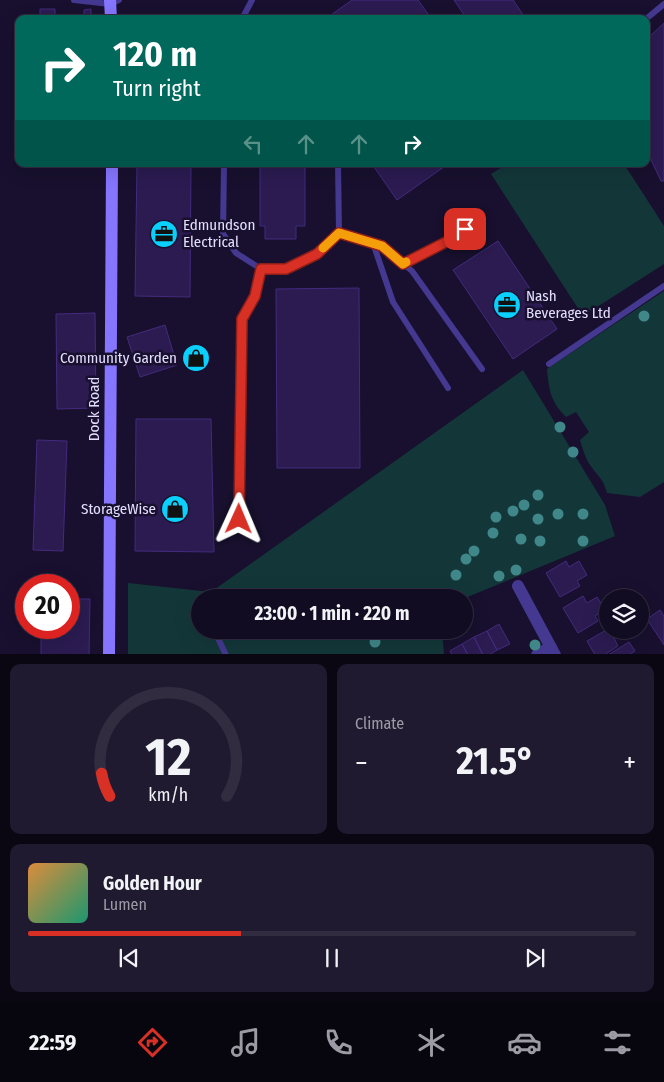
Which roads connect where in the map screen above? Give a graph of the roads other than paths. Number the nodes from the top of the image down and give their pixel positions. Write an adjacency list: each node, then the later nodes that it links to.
1 (74, 0): 3 (lane)
2 (252, 0): 6 (lane)
3 (113, 1): 5 (main road)
4 (664, 4): 7 (lane)
5 (111, 15)
6 (244, 15)
7 (650, 16)
8 (112, 167): 24 (main road, Dock Road)
9 (224, 167): 15 (lane)
10 (338, 167): 12 (lane)
11 (465, 229): 14 (lane)
12 (339, 233): 13 (lane); 15 (lane)
13 (373, 243): 14 (lane); 19 (lane)
14 (403, 264): 18 (lane)
15 (261, 269): 20 (lane)
16 (664, 286): 17 (lane)
17 (549, 364)
18 (482, 370)
19 (448, 388)
20 (239, 519)
21 (518, 586): 23 (street)
22 (218, 639): 25 (lane)
23 (553, 651): 26 (street)
24 (109, 654)
25 (226, 654)
26 (537, 654)

